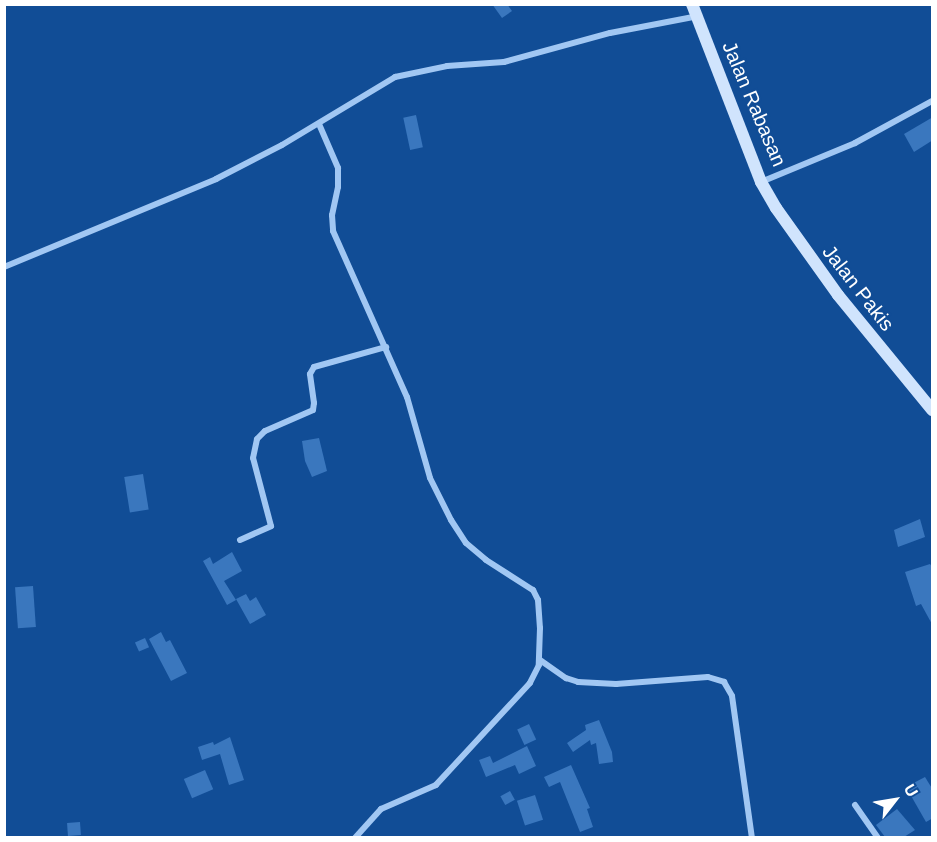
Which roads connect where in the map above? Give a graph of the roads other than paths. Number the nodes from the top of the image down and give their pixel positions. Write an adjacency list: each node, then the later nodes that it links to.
1 (692, 4): 2 (street, Jalan Rabasan)
2 (698, 16): 4 (street); 5 (street, Jalan Rabasan)
3 (933, 101): 5 (street, Jalan Rabasan)
4 (319, 124): 6 (street); 7 (street)
5 (761, 182): 8 (street, Jalan Pakis)
6 (4, 267)
7 (386, 346): 9 (street); 10 (street)
8 (933, 410)
9 (240, 540)
10 (540, 660): 12 (street); 13 (street)
11 (855, 805): 14 (street)
12 (354, 837)
13 (752, 837)
14 (878, 837)

